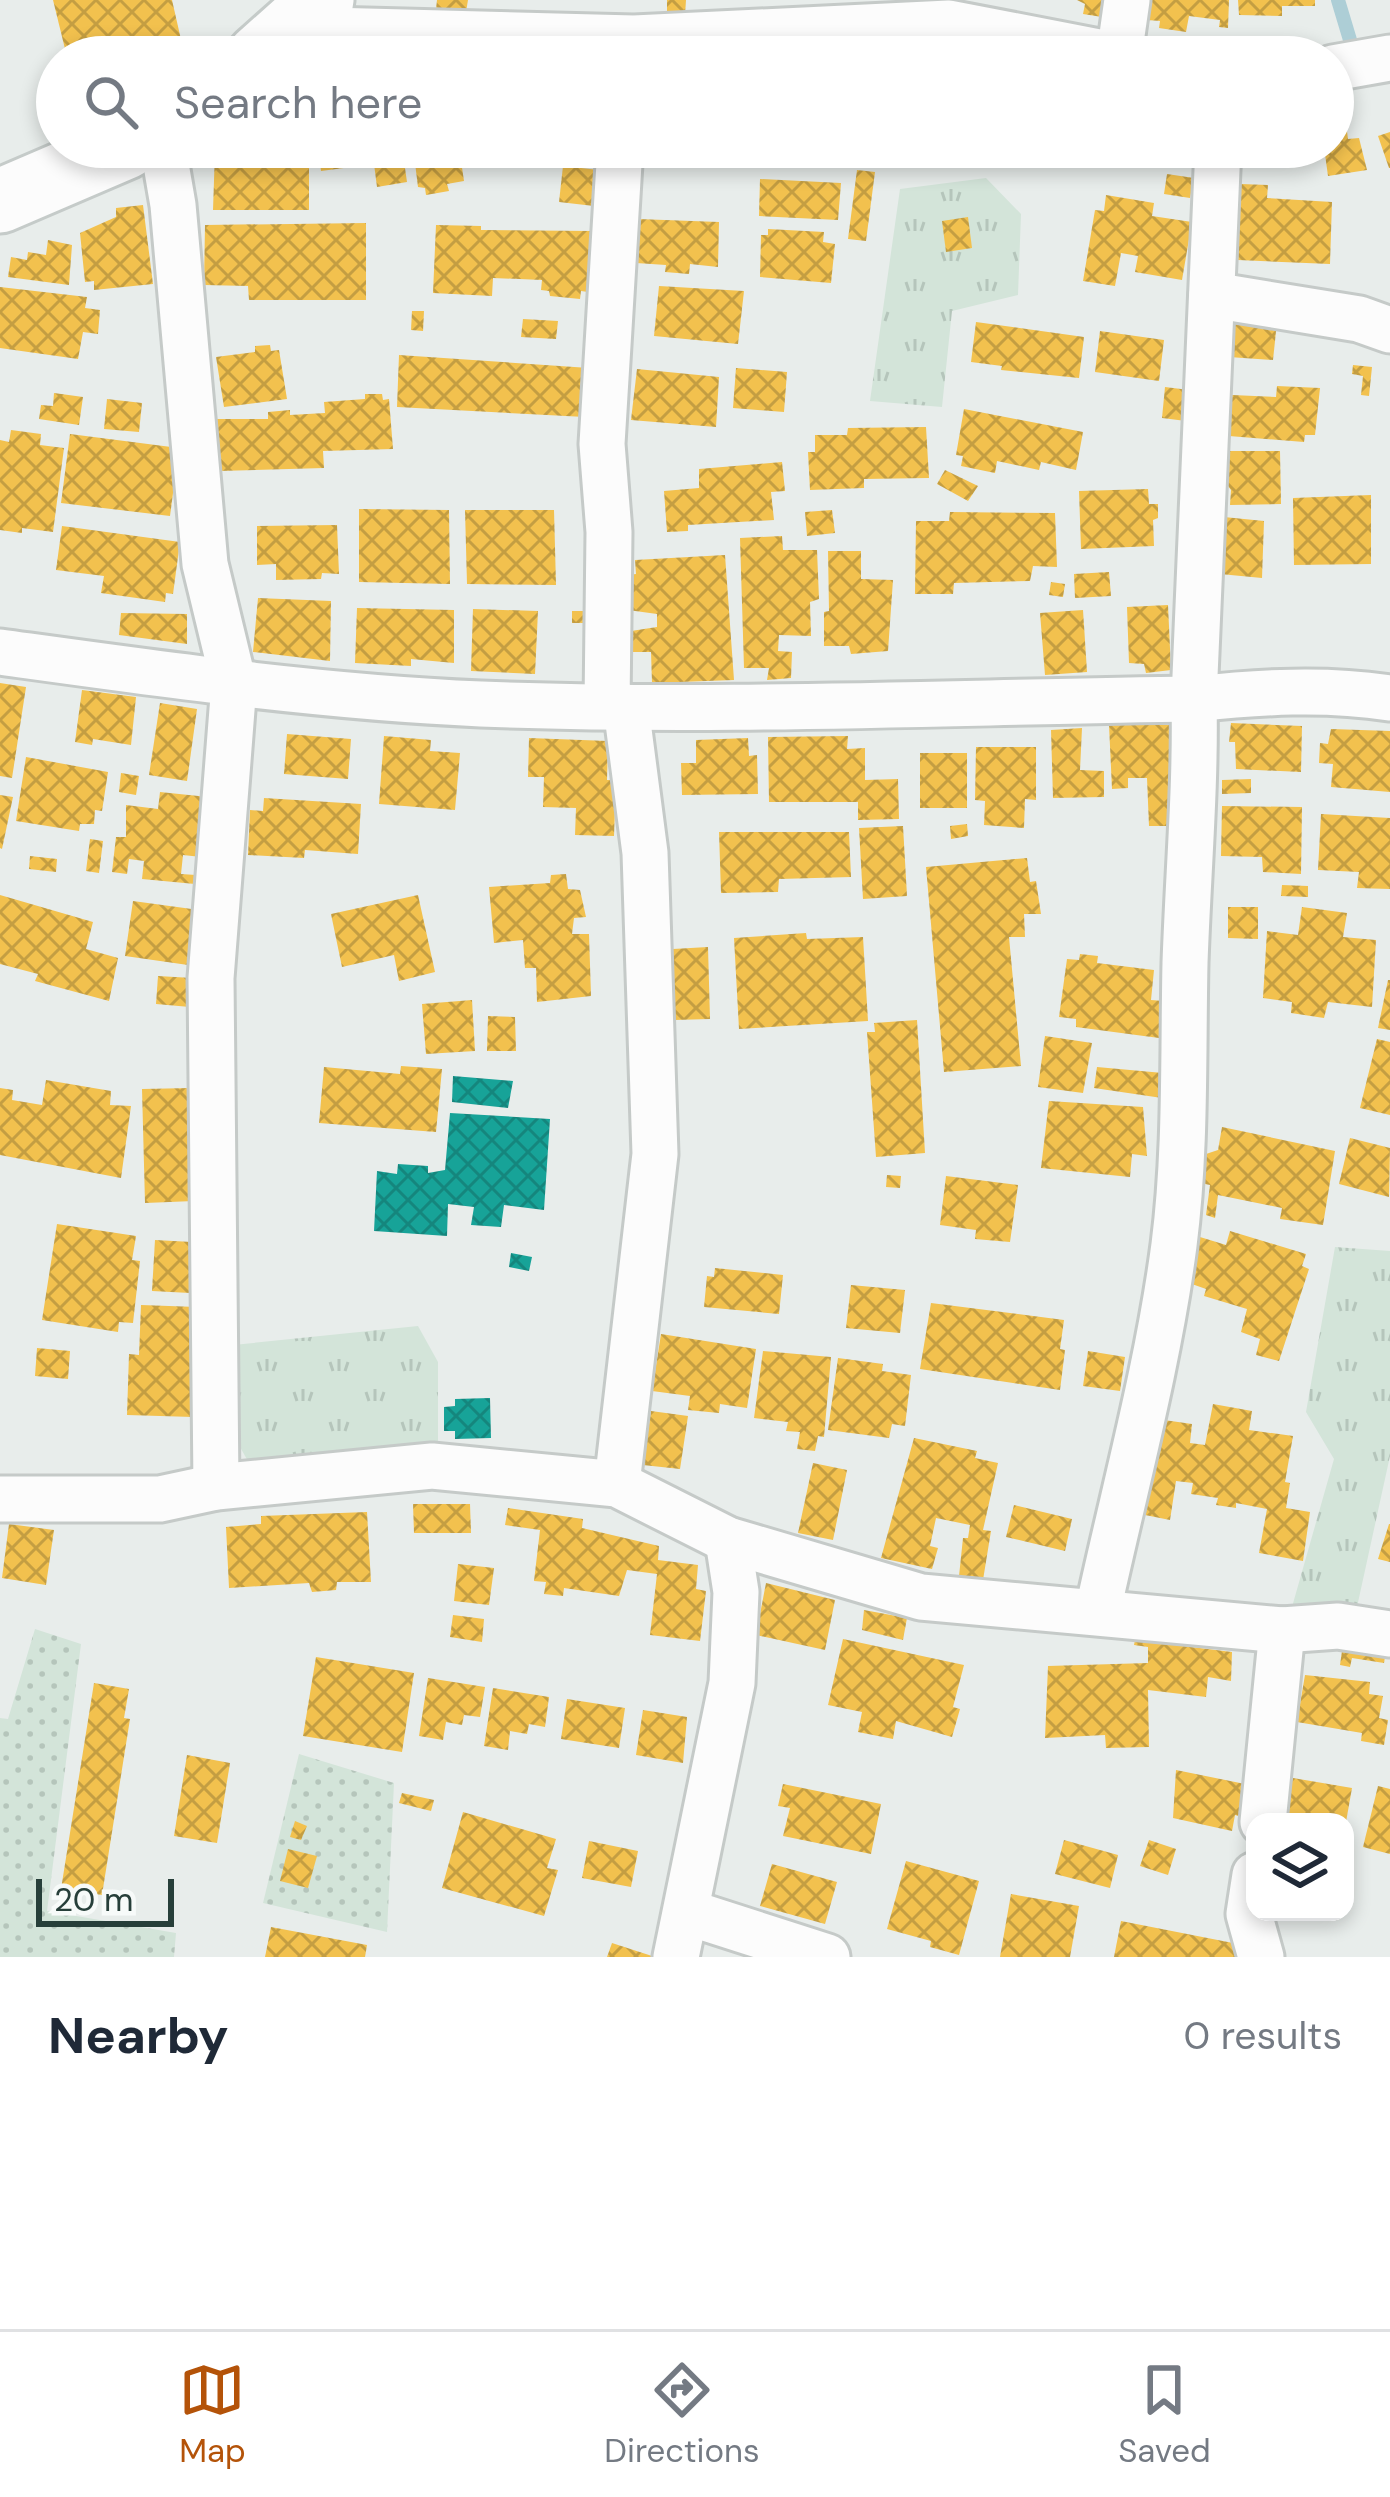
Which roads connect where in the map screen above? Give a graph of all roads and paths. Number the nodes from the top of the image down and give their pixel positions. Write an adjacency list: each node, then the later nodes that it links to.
1 (1126, 0): 5 (street)
2 (290, 29): 3 (street)
3 (621, 33): 4 (street)
4 (1017, 36)
5 (1123, 36)
6 (1390, 58): 7 (street)
7 (1354, 64)
8 (77, 168): 12 (street)
9 (167, 168): 16 (street)
10 (619, 168): 19 (street)
11 (1217, 168): 13 (street)
12 (0, 201)
13 (1212, 295): 14 (street); 18 (street)
14 (1390, 330)
15 (0, 652): 16 (street)
16 (234, 684): 19 (street); 21 (street)
17 (1390, 698): 18 (street)
18 (1193, 699): 19 (street); 24 (street)
19 (617, 707): 20 (street)
20 (617, 1484): 21 (street); 23 (street)
21 (216, 1487): 22 (street)
22 (0, 1499)
23 (728, 1540): 24 (street); 28 (street)
24 (1098, 1610): 25 (street)
25 (1282, 1630): 26 (street); 27 (street)
26 (1390, 1634)
27 (1264, 1813)
28 (687, 1912): 30 (street); 31 (street)
29 (1251, 1921): 32 (street)
30 (676, 1957)
31 (827, 1957)
32 (1261, 1957)

